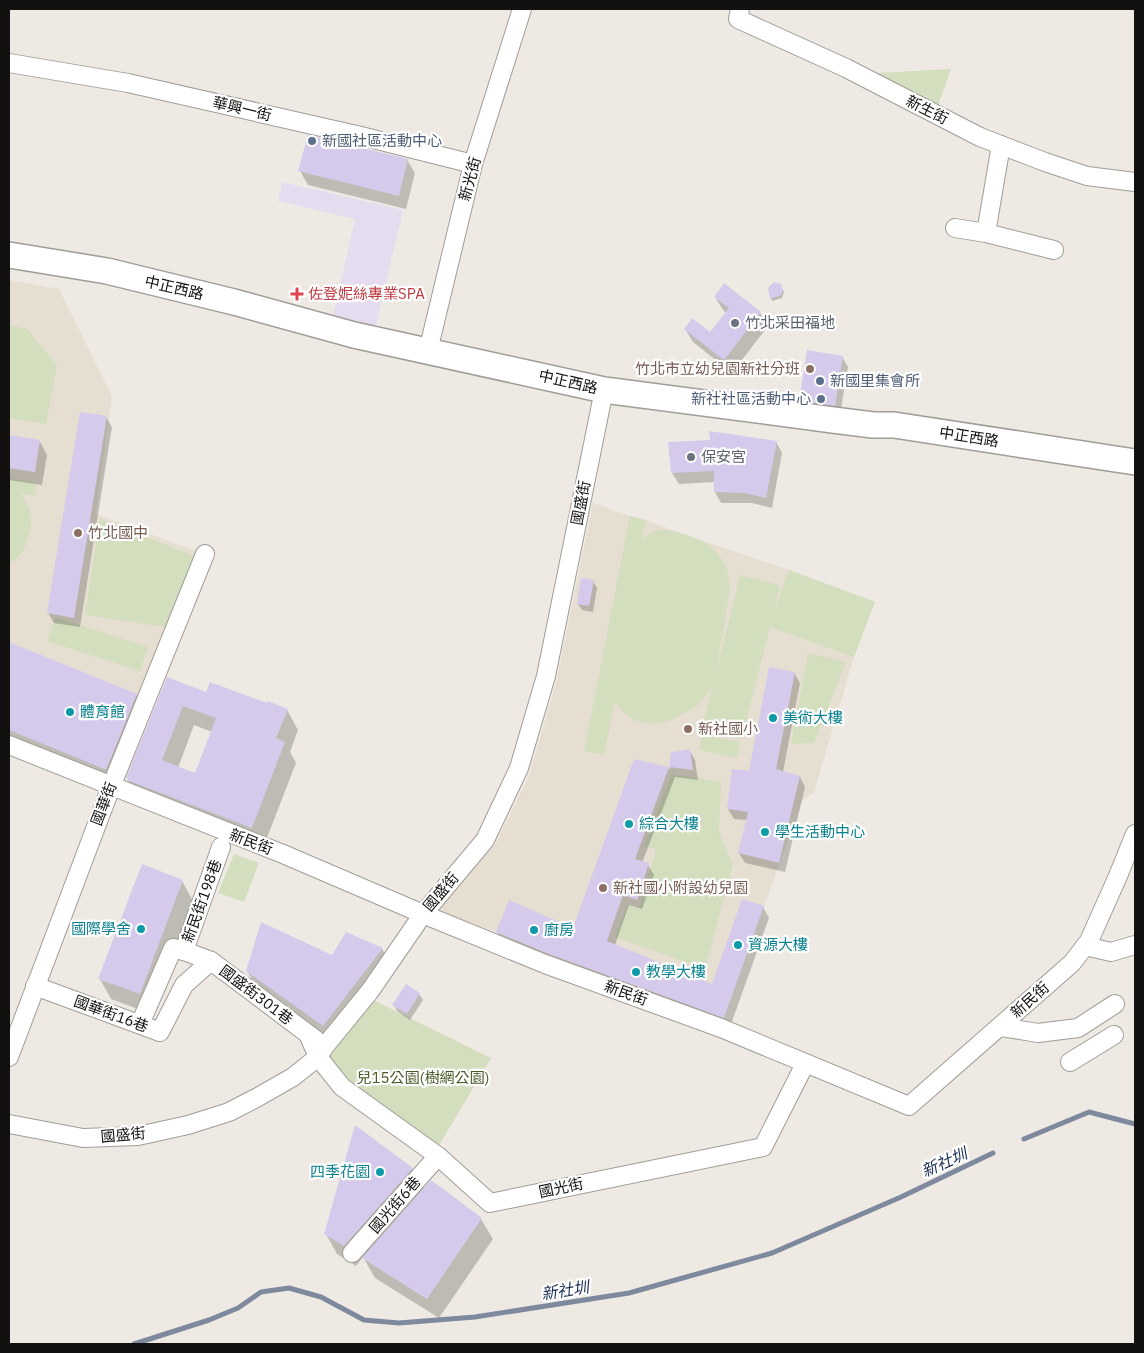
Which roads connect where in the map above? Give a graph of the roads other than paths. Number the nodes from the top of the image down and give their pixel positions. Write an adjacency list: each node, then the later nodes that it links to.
1 (522, 9): 5 (street, 新光街)
2 (740, 9): 4 (street, 新生街)
3 (9, 64): 5 (street, 華興一街)
4 (1001, 145): 6 (street, 新生街); 8 (street)
5 (473, 164): 11 (street, 新光街)
6 (1135, 182)
7 (955, 228): 8 (street)
8 (986, 233): 9 (street)
9 (1054, 250)
10 (9, 255): 11 (main road, 中正西路)
11 (428, 351): 12 (main road, 中正西路)
12 (604, 390): 13 (main road, 中正西路); 19 (street, 國盛街)
13 (1135, 462)
14 (205, 554): 16 (street, 國華街)
15 (9, 745): 16 (street, 新民街)
16 (111, 787): 19 (street, 新民街); 24 (street, 國華街)
17 (1135, 834): 21 (street, 新民街)
18 (221, 847): 22 (street, 新民街198巷)
19 (423, 914): 30 (street, 國盛街); 33 (street, 新民街)
20 (1135, 945): 21 (street)
21 (1085, 946): 27 (street, 新民街)
22 (184, 951): 23 (street, 國盛街301巷); 26 (street, 新民街198巷)
23 (211, 961): 26 (street, 國華街16巷); 28 (street, 國盛街301巷)
24 (36, 986): 26 (street, 國華街16巷); 31 (street, 國華街)
25 (1115, 1004): 27 (street)
26 (140, 1024)
27 (1001, 1027): 33 (street, 新民街)
28 (308, 1034): 30 (street, 國光街)
29 (1114, 1035): 32 (street)
30 (321, 1051): 34 (street, 國盛街); 35 (street, 國光街)
31 (9, 1057)
32 (1070, 1062)
33 (805, 1064): 35 (street, 國光街)
34 (9, 1124)
35 (438, 1156): 36 (street, 國光街6巷)
36 (352, 1253)

